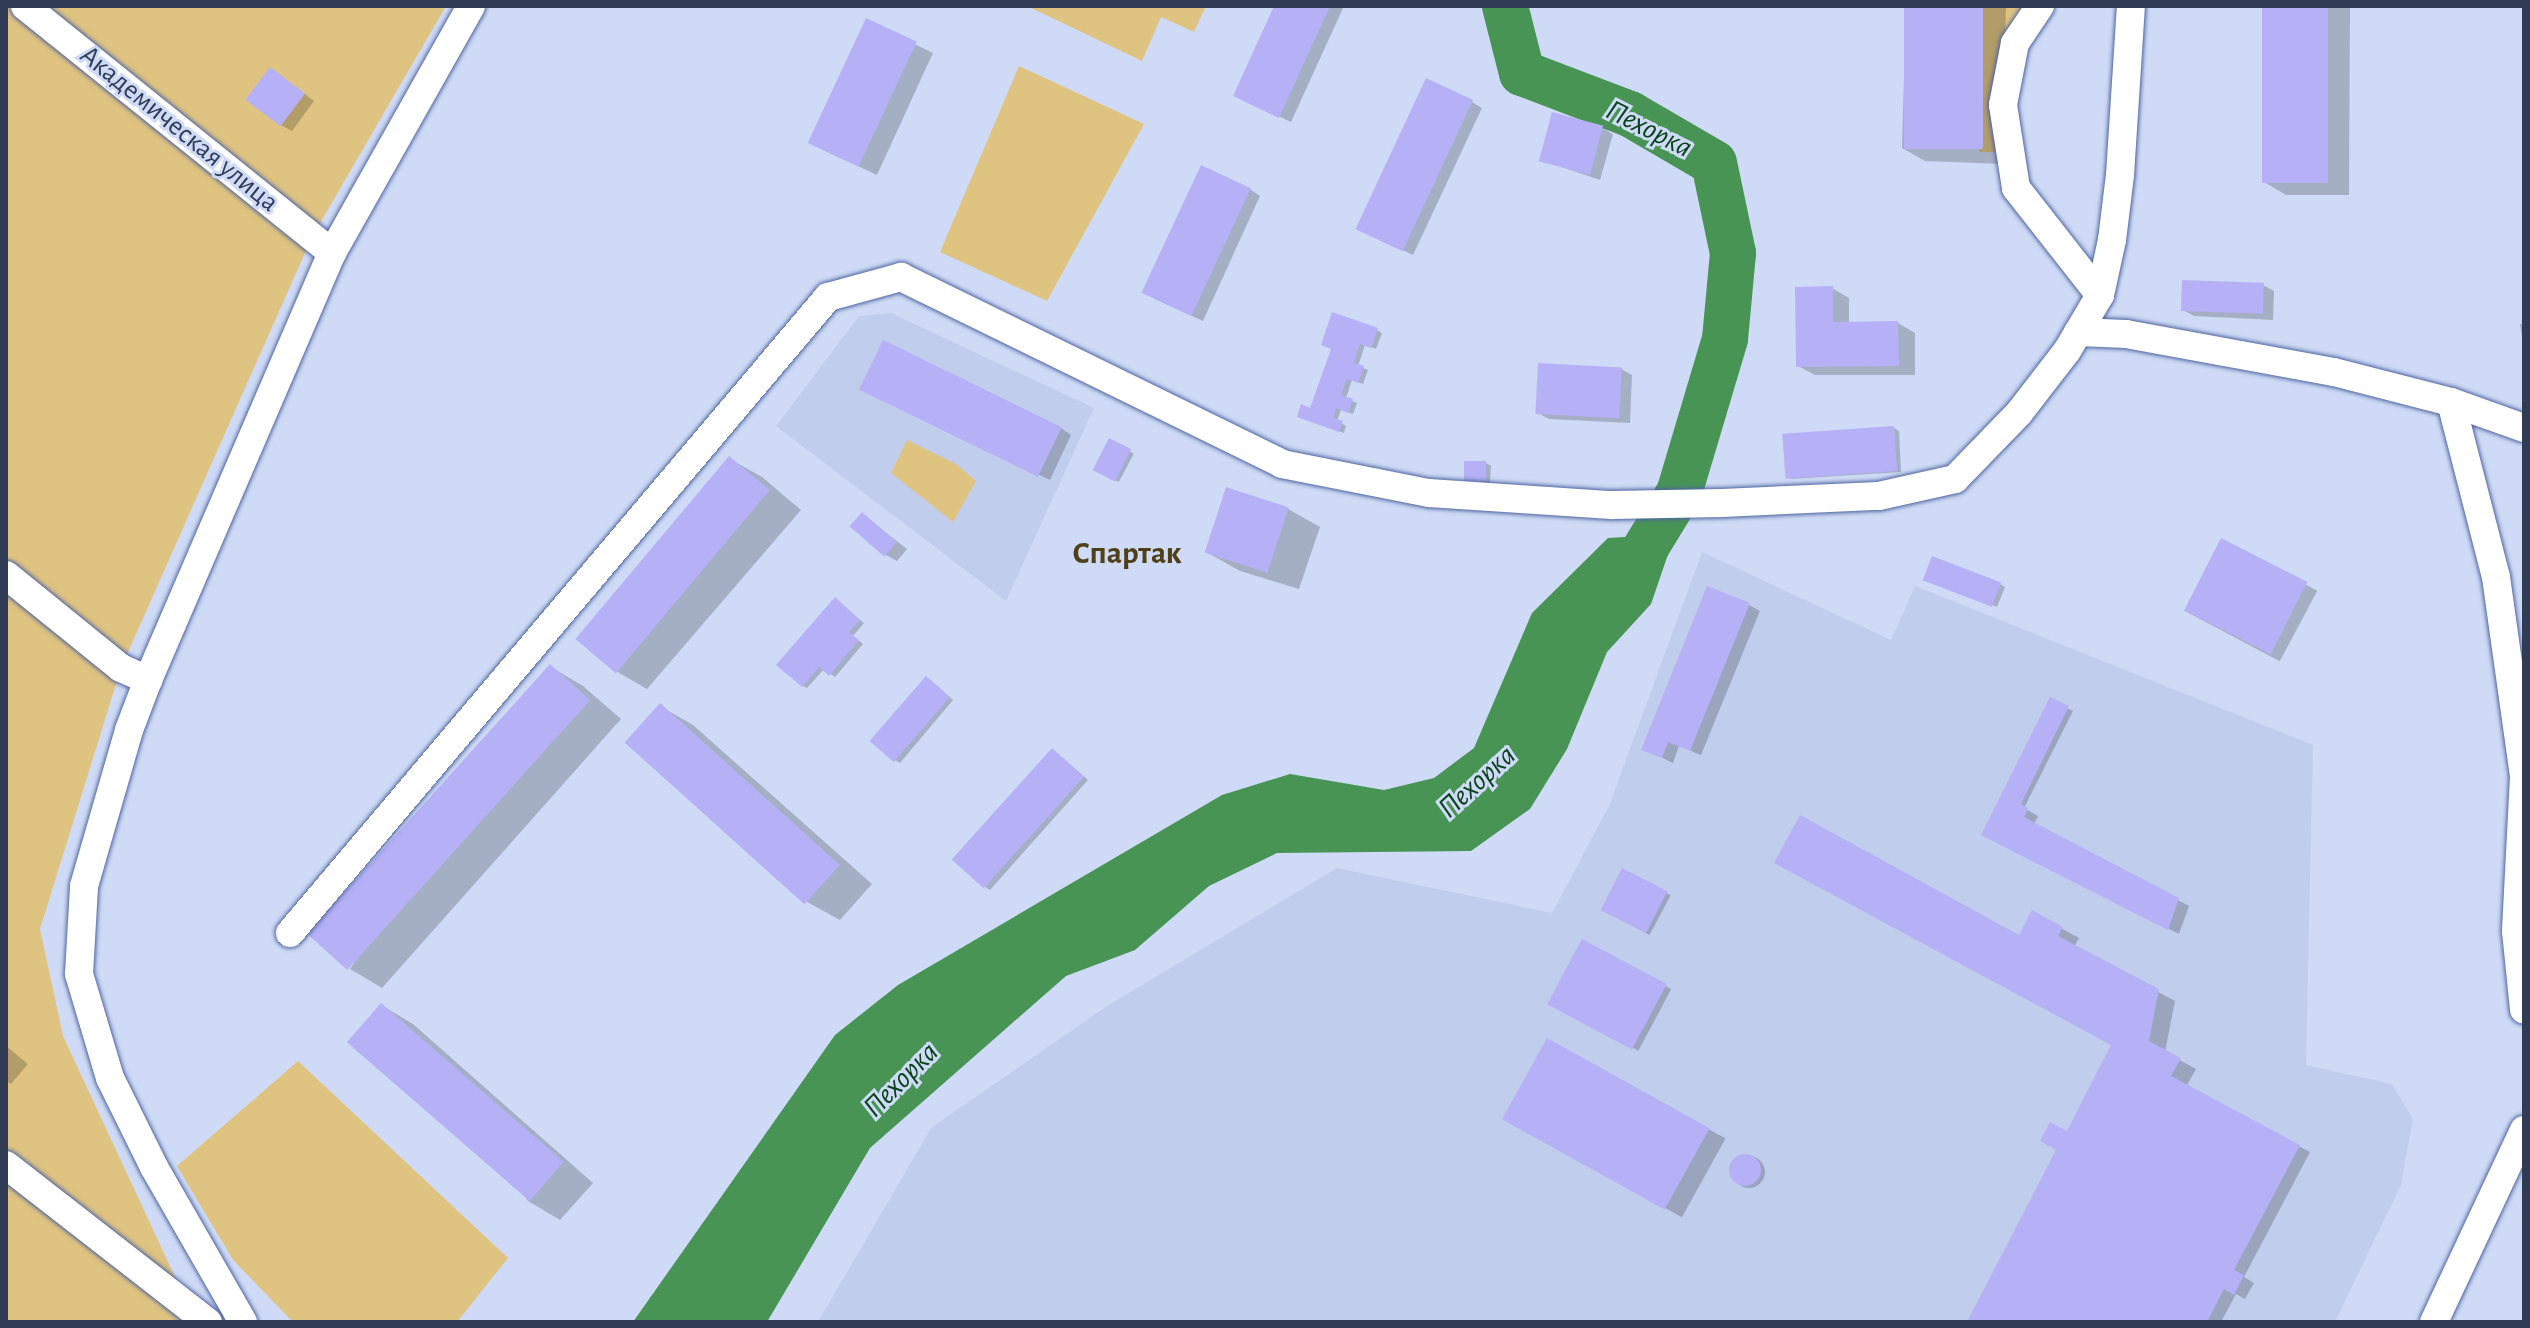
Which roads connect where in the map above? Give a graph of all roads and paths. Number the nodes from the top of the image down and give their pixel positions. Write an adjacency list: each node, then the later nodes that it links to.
1 (25, 6): 5 (street, Академическая улица)
2 (471, 6): 5 (street)
3 (2040, 6): 6 (street)
4 (2131, 6): 6 (street)
5 (332, 253): 11 (street)
6 (2100, 295): 7 (street)
7 (2078, 332): 8 (street); 12 (street)
8 (2451, 402): 9 (street); 13 (street)
9 (2524, 428)
10 (6, 575): 11 (street)
11 (148, 680): 17 (street)
12 (290, 933)
13 (2524, 1010)
14 (2524, 1130): 18 (street)
15 (6, 1165): 16 (street)
16 (208, 1322)
17 (243, 1322)
18 (2434, 1322)

